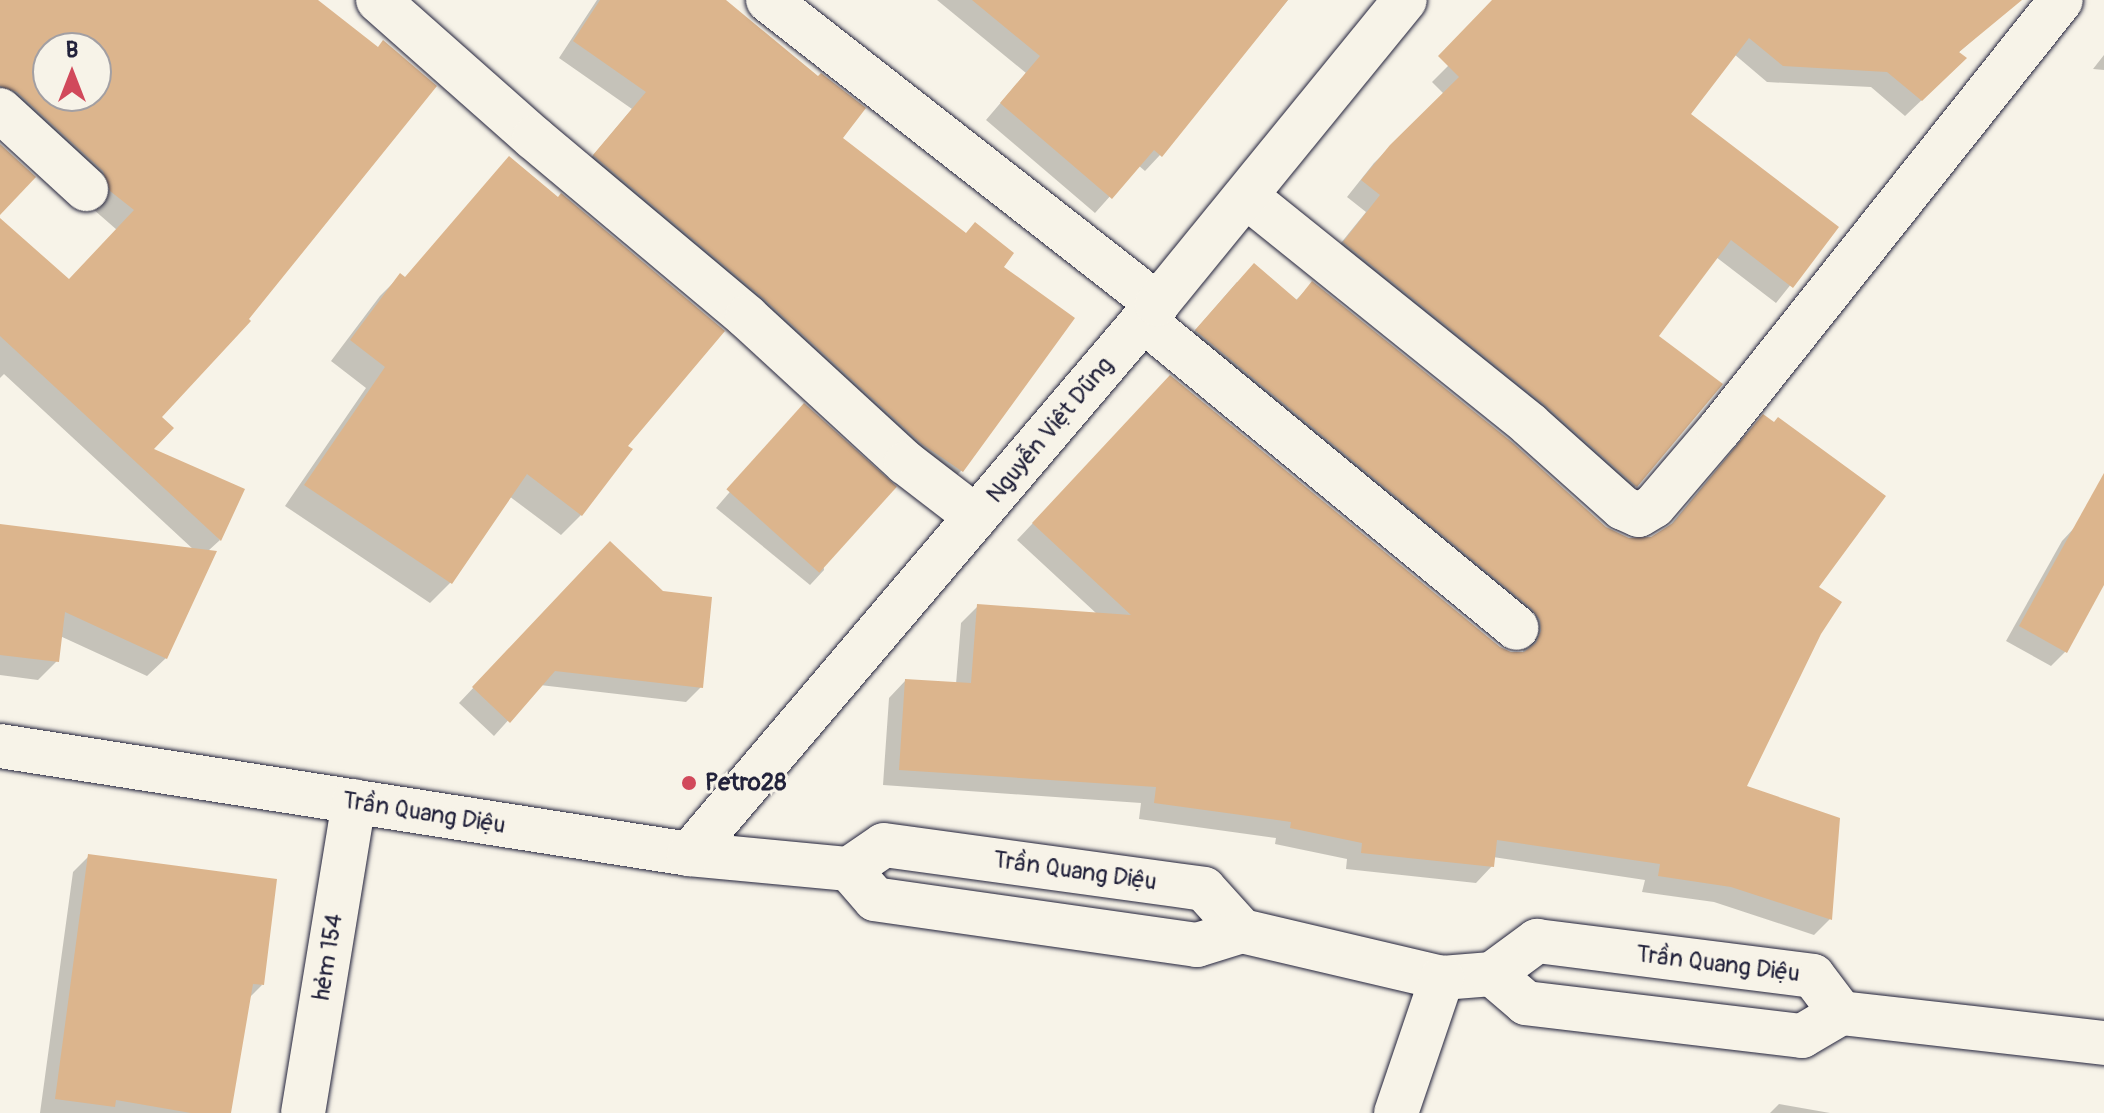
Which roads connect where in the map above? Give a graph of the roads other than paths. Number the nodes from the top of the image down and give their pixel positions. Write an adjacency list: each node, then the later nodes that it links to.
1 (378, 0): 9 (street)
2 (768, 0): 8 (street)
3 (1405, 0): 7 (street, Nguyễn Việt Dũng)
4 (2044, 7): 7 (street)
5 (0, 110): 6 (street)
6 (86, 189)
7 (1247, 197): 8 (street, Nguyễn Việt Dũng)
8 (1150, 312): 9 (street, Nguyễn Việt Dũng); 10 (street)
9 (976, 517): 13 (street, Nguyễn Việt Dũng)
10 (1516, 628)
11 (0, 746): 12 (street, Trần Quang Diệu)
12 (354, 801): 13 (street, Trần Quang Diệu); 18 (street, hẻm 154)
13 (689, 854): 15 (street, Trần Quang Diệu)
14 (1492, 974): 15 (street, Trần Quang Diệu); 16 (street); 16 (street, Trần Quang Diệu)
15 (1442, 978): 19 (street)
16 (1841, 1013): 17 (street)
17 (2104, 1043)
18 (303, 1113)
19 (1396, 1113)

